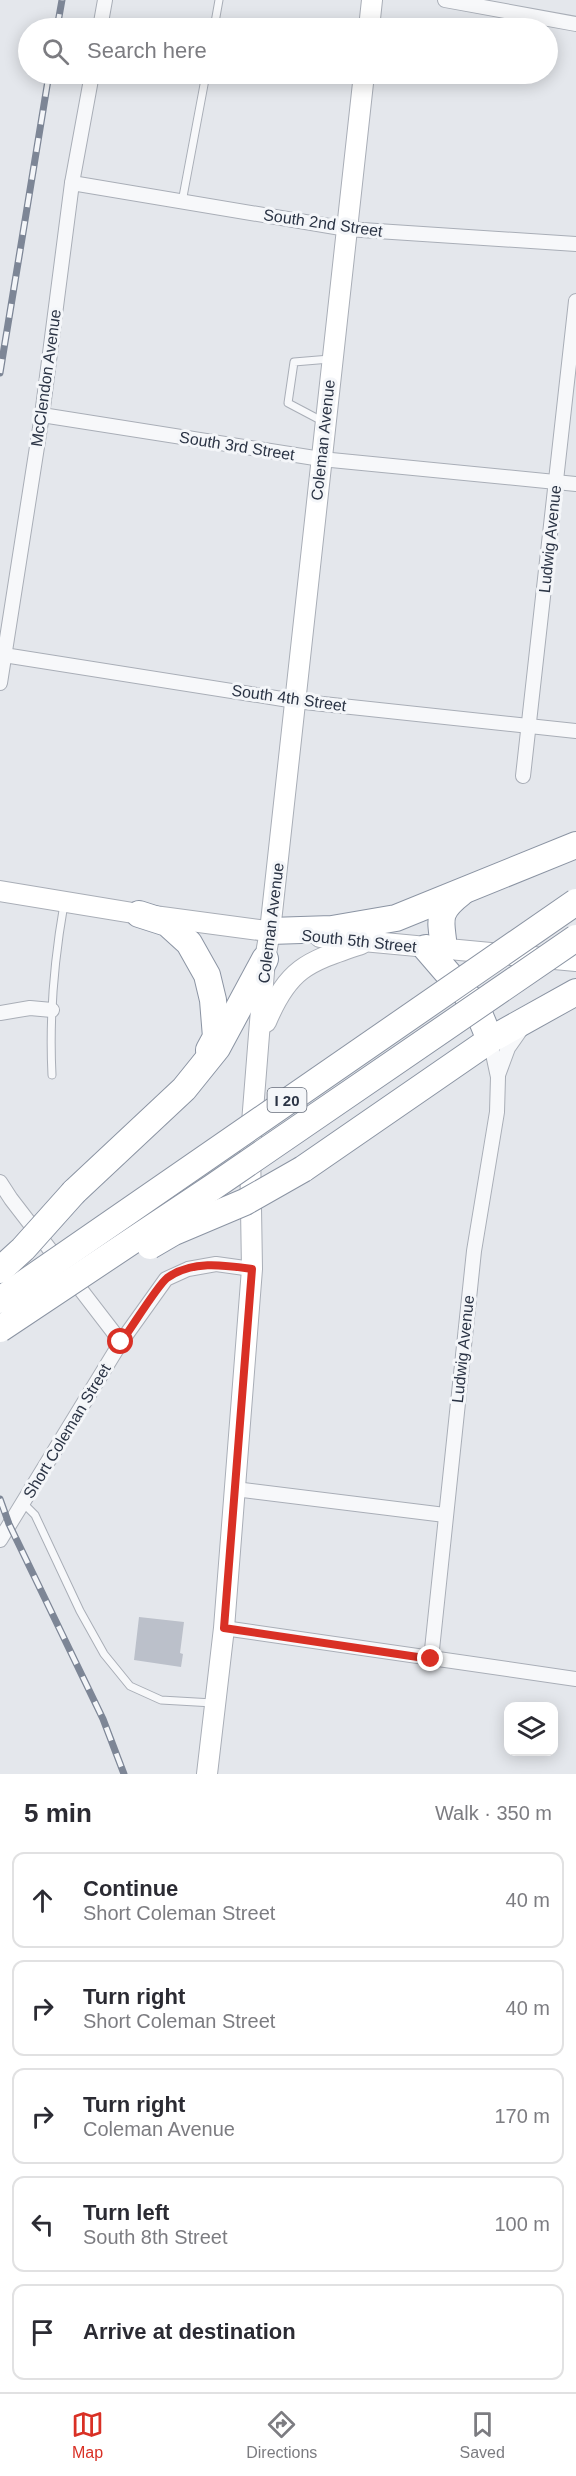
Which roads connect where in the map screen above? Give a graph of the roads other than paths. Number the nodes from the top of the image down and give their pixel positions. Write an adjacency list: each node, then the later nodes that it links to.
1 (105, 0): 5 (street)
2 (219, 0): 6 (lane)
3 (372, 0): 7 (street)
4 (445, 0): 8 (street)
5 (102, 18)
6 (216, 18)
7 (370, 18)
8 (543, 18)
9 (558, 21): 10 (street)
10 (576, 24)
11 (90, 84): 14 (street, McClendon Avenue)
12 (204, 84): 15 (lane)
13 (363, 84): 16 (street, Coleman Avenue)
14 (72, 183): 15 (street, South 2nd Street); 20 (street, McClendon Avenue)
15 (182, 202): 16 (street, South 2nd Street)
16 (347, 229): 17 (street, South 2nd Street); 19 (street, Coleman Avenue)
17 (576, 244)
18 (576, 301): 23 (street, Ludwig Avenue)
19 (332, 358): 21 (street, Coleman Avenue); 21 (lane)
20 (42, 415): 22 (street, South 3rd Street); 25 (street, McClendon Avenue)
21 (325, 423): 22 (street, Coleman Avenue)
22 (321, 459): 23 (street, South 3rd Street); 27 (street, Coleman Avenue)
23 (556, 481): 24 (street, South 3rd Street); 28 (street, Ludwig Avenue)
24 (576, 484)
25 (4, 655): 26 (street, McClendon Avenue); 27 (street, South 4th Street)
26 (0, 682)
27 (296, 701): 28 (street, South 4th Street); 37 (street, Coleman Avenue)
28 (529, 725): 29 (street, South 4th Street); 30 (street, Ludwig Avenue)
29 (576, 731)
30 (523, 776)
31 (574, 846): 33 (highway)
32 (0, 891): 34 (street, South 5th Street)
33 (461, 893): 37 (highway); 40 (highway)
34 (65, 902): 36 (street, South 5th Street); 44 (lane)
35 (576, 902): 55 (highway, I 20, bridge)
36 (139, 914): 37 (street, South 5th Street); 51 (highway)
37 (270, 931): 39 (street, South 5th Street); 41 (street, Coleman Avenue)
38 (576, 938): 56 (highway, I 20, bridge)
39 (368, 942): 40 (street, South 5th Street); 47 (street)
40 (435, 949): 42 (street, South 5th Street); 48 (highway)
41 (265, 959): 47 (street, Coleman Avenue); 51 (highway)
42 (576, 961)
43 (576, 992): 46 (highway)
44 (52, 1010): 45 (street); 49 (lane)
45 (0, 1013)
46 (529, 1017): 48 (highway); 50 (street)
47 (259, 1038): 53 (street, Coleman Avenue)
48 (490, 1040): 50 (street, Ludwig Avenue); 56 (highway, bridge)
49 (52, 1075)
50 (498, 1077): 60 (street, Ludwig Avenue)
51 (184, 1089): 54 (highway, bridge)
52 (0, 1182): 57 (street)
53 (252, 1269): 57 (street, Short Coleman Street); 58 (street, Coleman Avenue)
54 (0, 1270)
55 (0, 1300)
56 (1, 1328)
57 (121, 1342): 59 (street, Short Coleman Street)
58 (236, 1489): 60 (street); 62 (street, Coleman Avenue)
59 (23, 1503): 61 (street, Short Coleman Street); 65 (lane)
60 (445, 1515): 63 (street, Ludwig Avenue)
61 (0, 1540)
62 (224, 1628): 63 (street); 65 (street, Coleman Avenue)
63 (431, 1659): 64 (street)
64 (576, 1679)
65 (216, 1703): 66 (street, Coleman Avenue)
66 (207, 1774)

